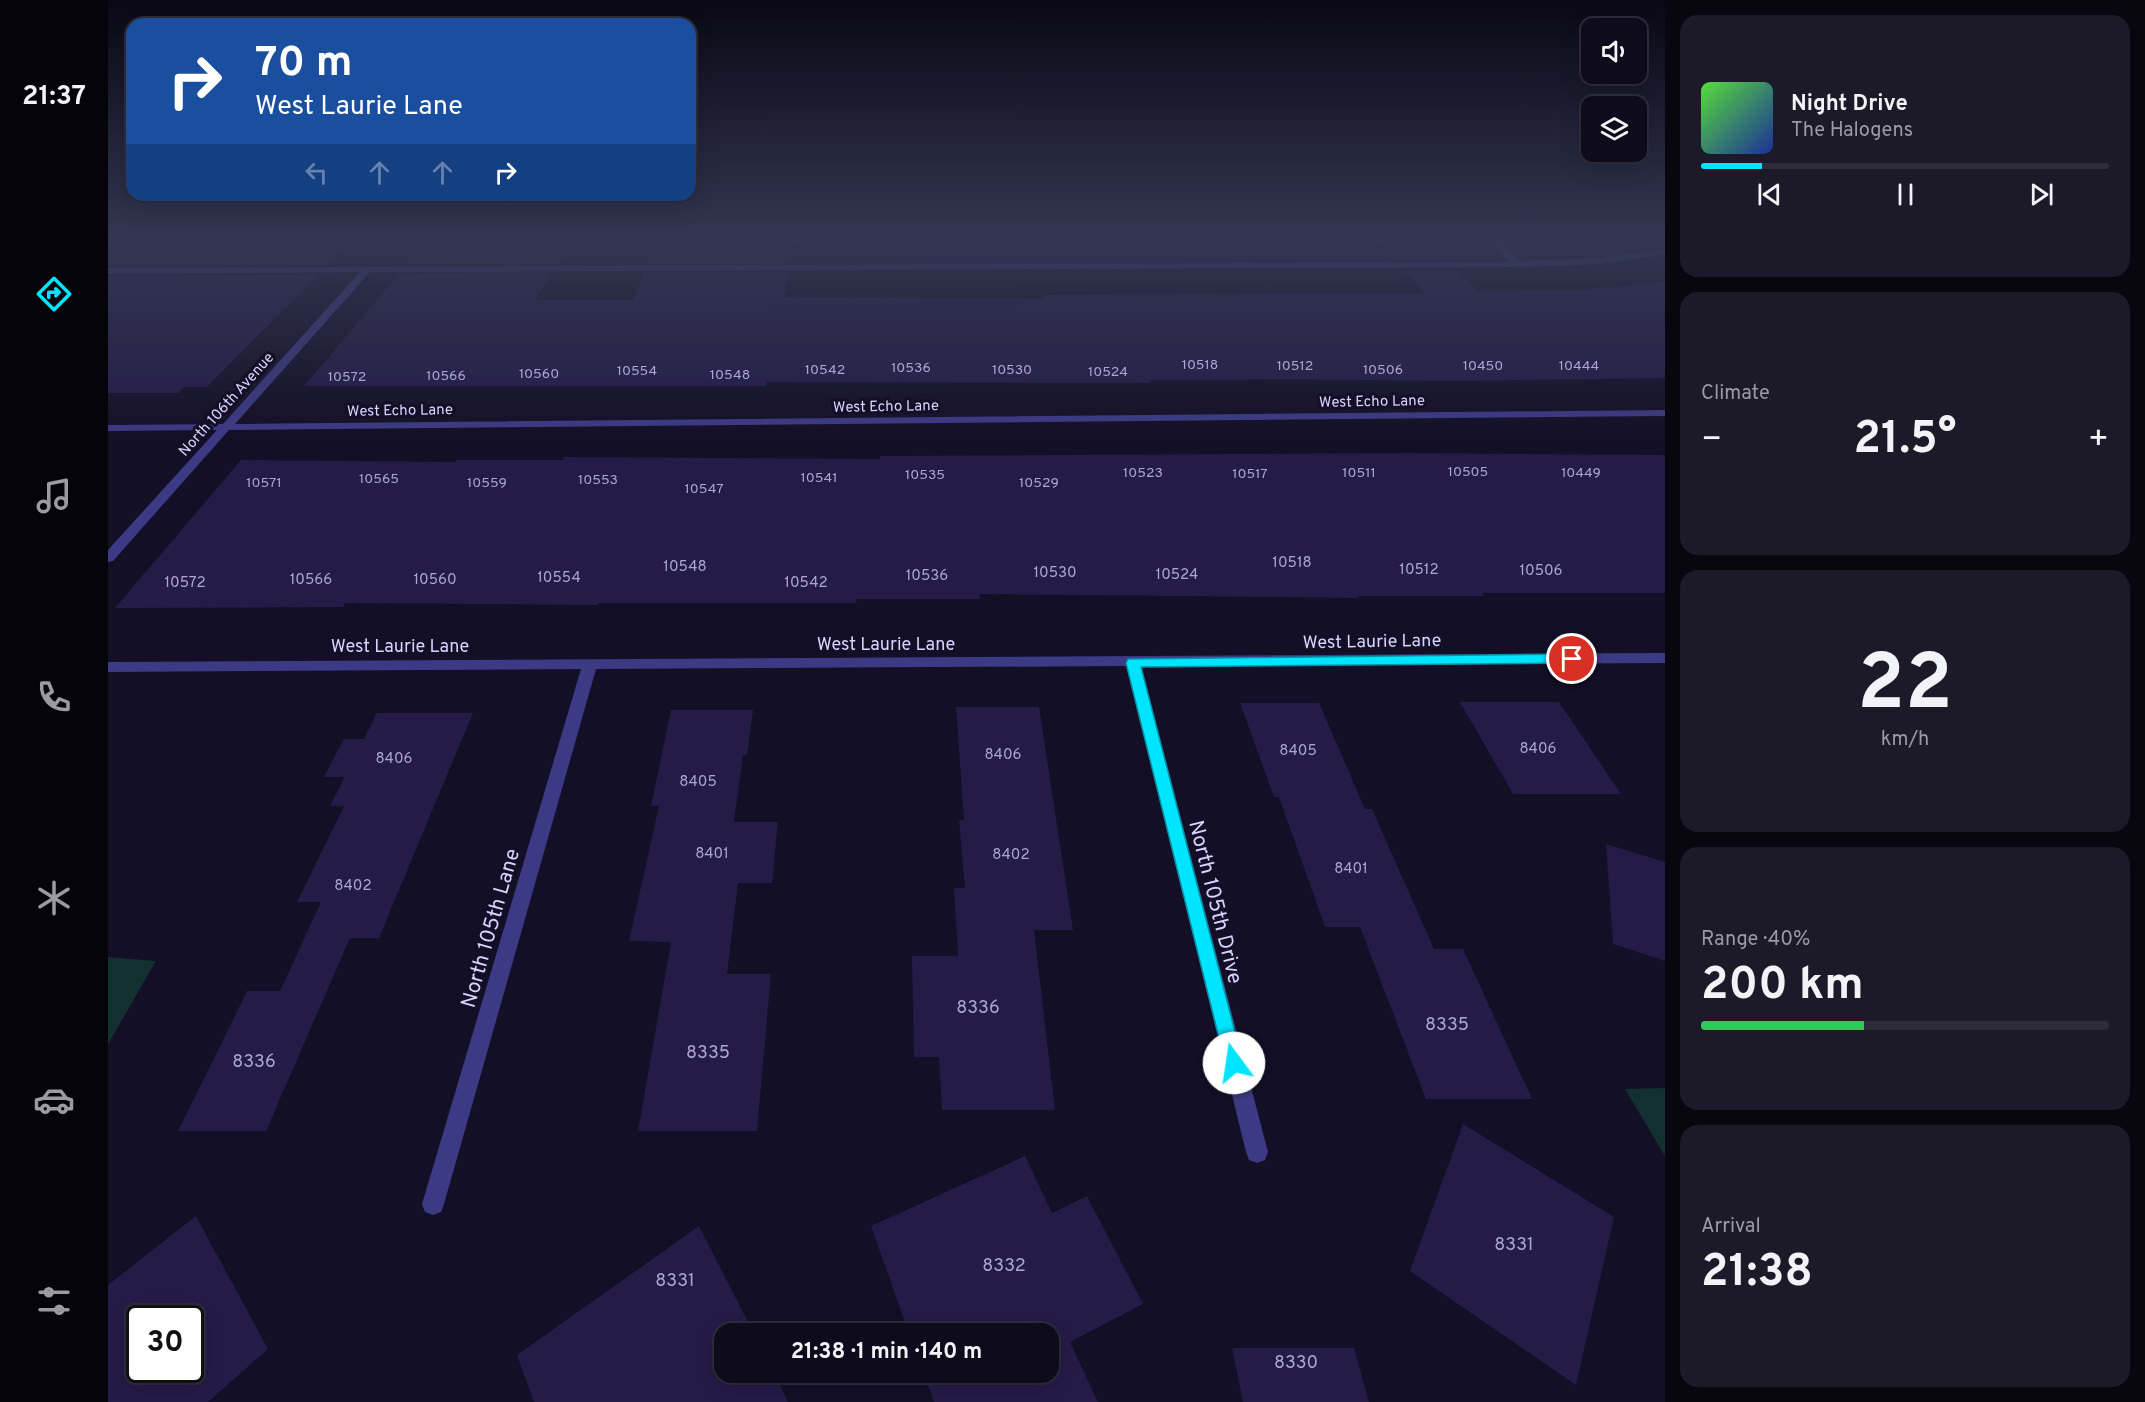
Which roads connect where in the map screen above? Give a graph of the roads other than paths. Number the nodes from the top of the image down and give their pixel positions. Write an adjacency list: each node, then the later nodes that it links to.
1 (334, 306): 3 (street, North 106th Avenue)
2 (1665, 412): 3 (street, West Echo Lane)
3 (224, 427): 4 (street, West Echo Lane); 5 (street, North 106th Avenue)
4 (108, 428)
5 (108, 558)
6 (1665, 658): 7 (street, West Laurie Lane)
7 (1133, 663): 8 (street, West Laurie Lane); 10 (street, North 105th Drive)
8 (590, 665): 9 (street, West Laurie Lane); 11 (street, North 105th Lane)
9 (108, 667)
10 (1257, 1152)
11 (433, 1204)

